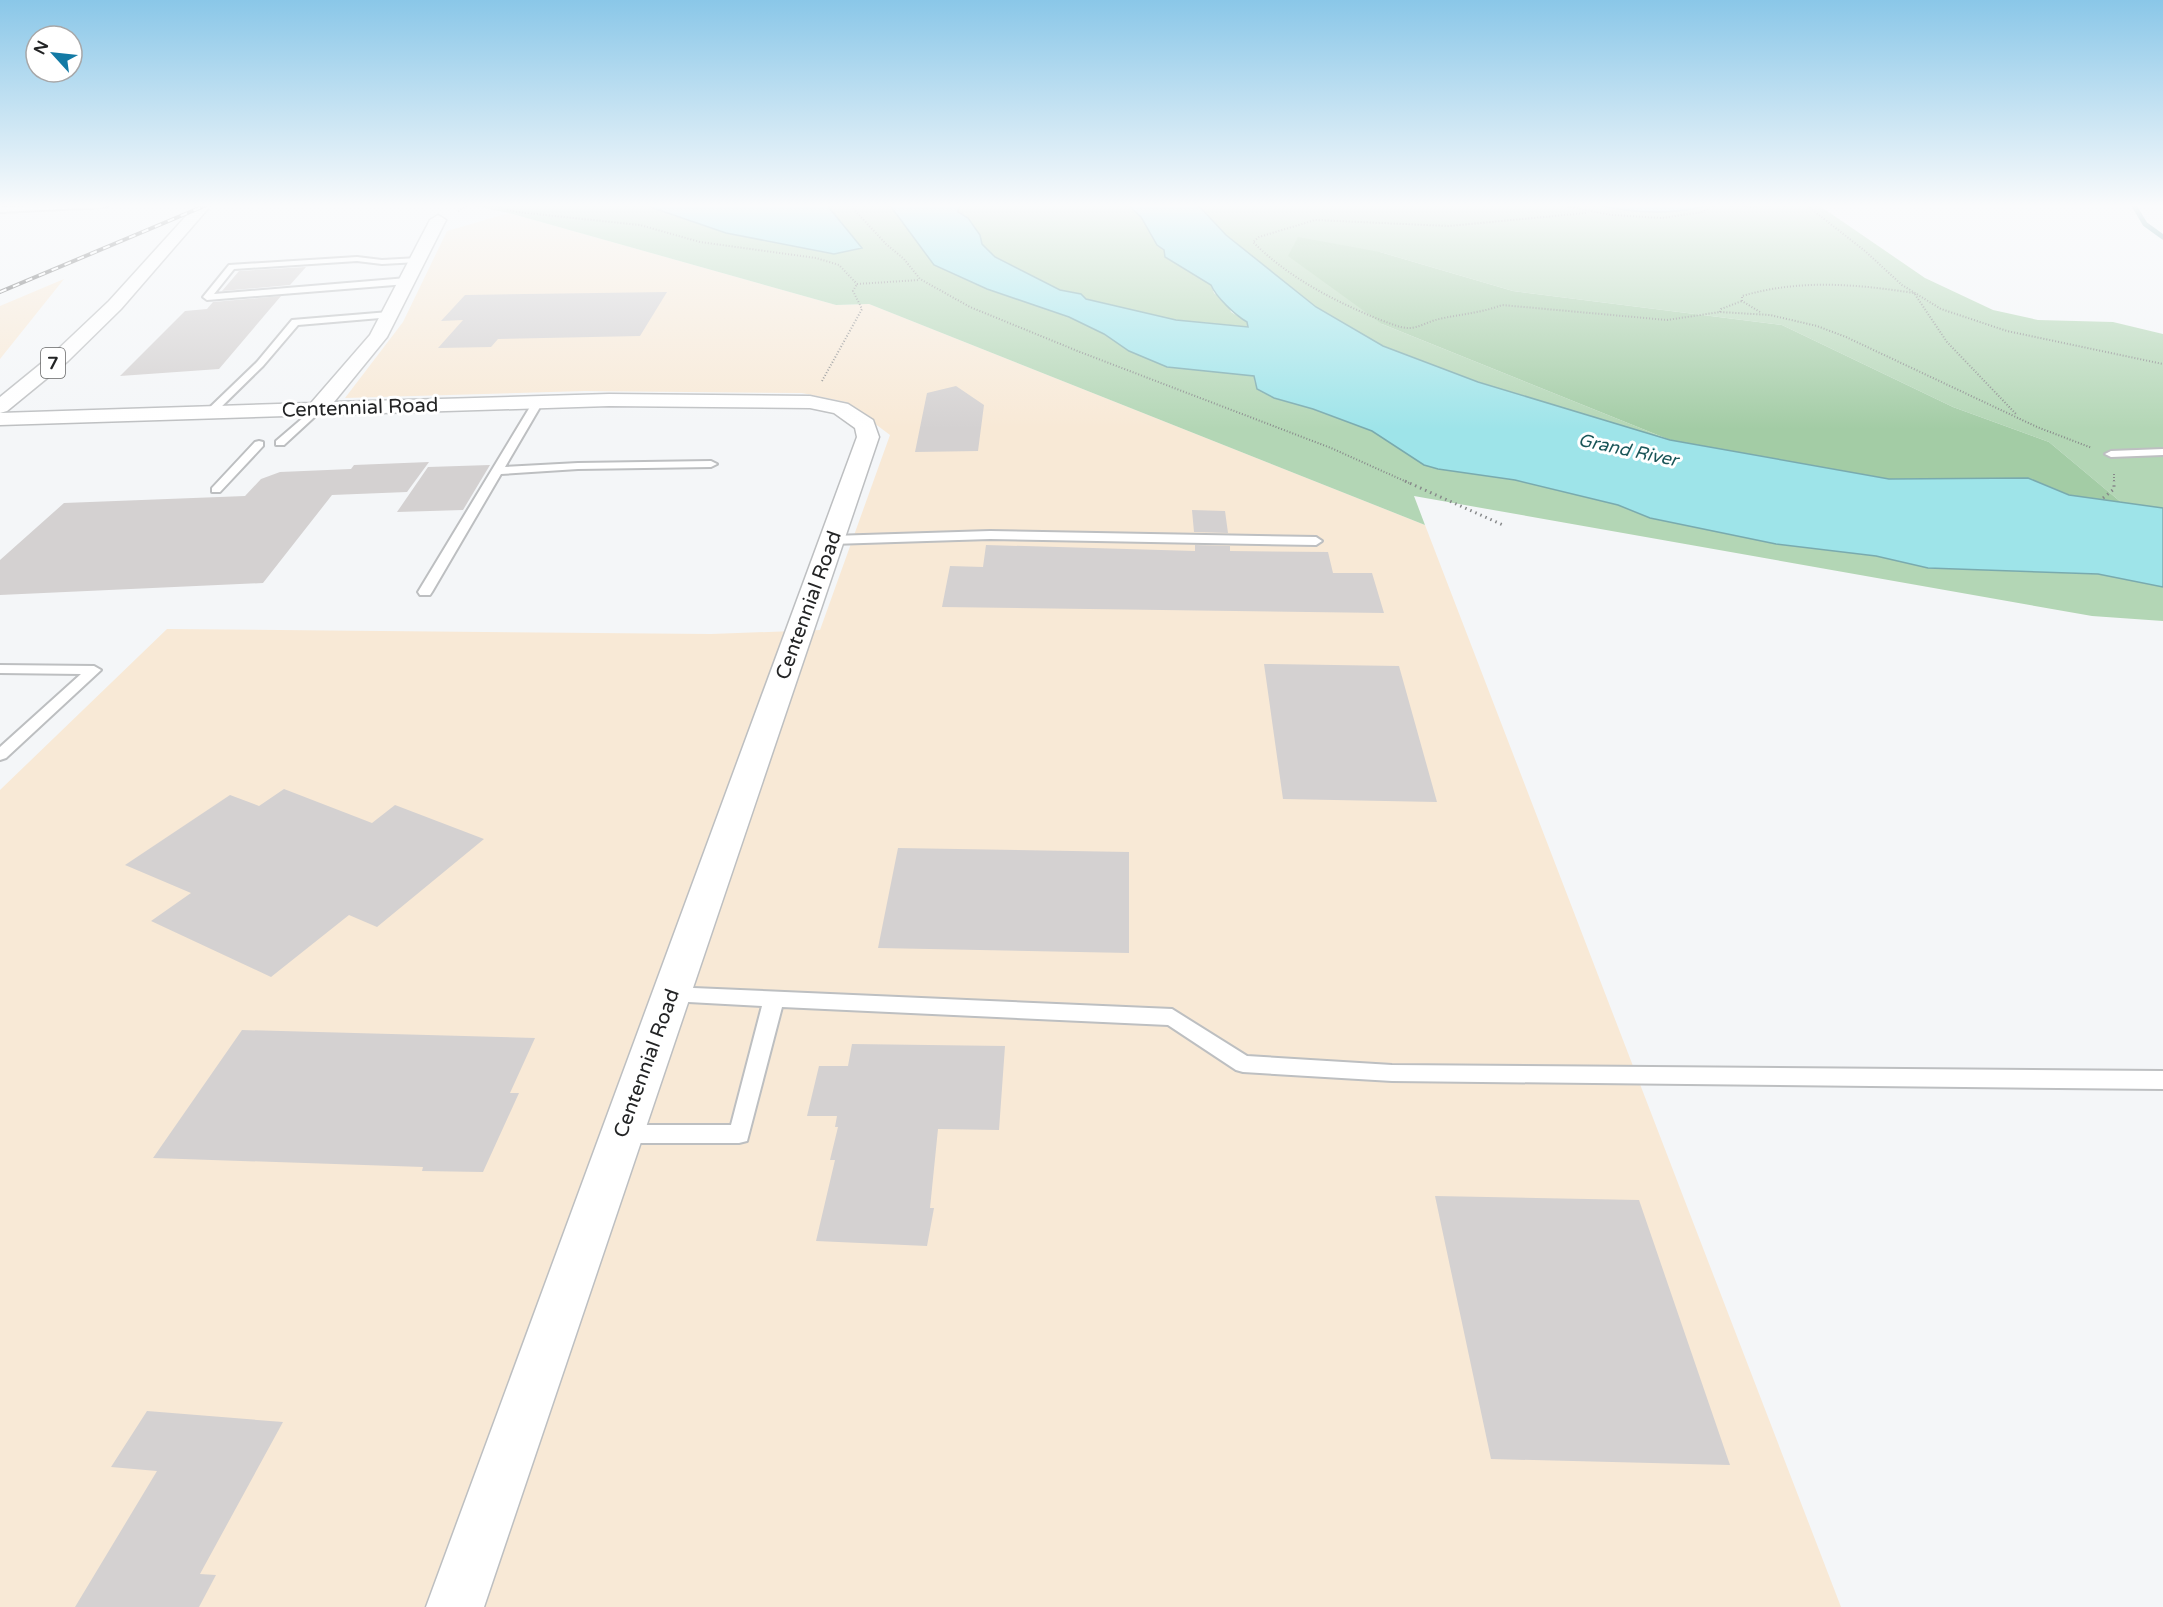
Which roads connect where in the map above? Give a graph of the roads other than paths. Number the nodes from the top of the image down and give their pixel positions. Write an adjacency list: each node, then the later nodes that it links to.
1 (138, 279): 6 (street, 7)
2 (222, 279): 3 (lane)
3 (407, 281): 4 (street)
4 (389, 315): 7 (street); 8 (lane)
5 (538, 402): 7 (street, Centennial Road); 15 (lane); 17 (street, Centennial Road)
6 (0, 407)
7 (318, 408): 8 (street, Centennial Road); 10 (lane)
8 (210, 412): 9 (street, Centennial Road)
9 (0, 419)
10 (280, 443)
11 (260, 444): 16 (lane)
12 (2163, 452): 13 (lane)
13 (2111, 454)
14 (711, 464): 15 (lane)
15 (498, 471): 19 (lane)
16 (216, 490)
17 (831, 540): 18 (lane); 22 (street, Centennial Road)
18 (1316, 541)
19 (425, 592)
20 (0, 669): 21 (lane)
21 (0, 755)
22 (670, 994): 23 (lane); 25 (street, Centennial Road)
23 (774, 999): 24 (lane); 25 (lane)
24 (2163, 1080)
25 (621, 1134): 26 (street, Centennial Road)
26 (454, 1607)

